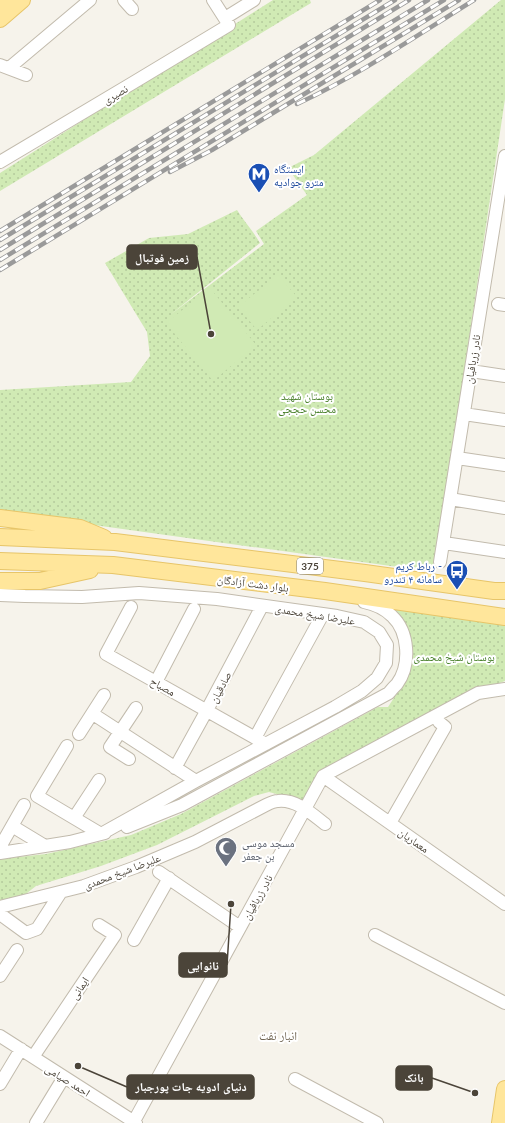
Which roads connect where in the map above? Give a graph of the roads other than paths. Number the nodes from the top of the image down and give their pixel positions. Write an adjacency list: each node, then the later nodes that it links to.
1 (4, 0): 6 (main road)
2 (22, 0): 7 (main road)
3 (90, 0): 9 (street)
4 (213, 0): 8 (street)
5 (254, 0): 8 (street, نصیری)
6 (0, 3)
7 (0, 19)
8 (227, 21): 12 (street, نصیری)
9 (4, 67): 10 (street)
10 (26, 75)
11 (505, 156): 13 (street, نادر زربافیان)
12 (0, 162)
13 (471, 371): 14 (street); 15 (street, نادر زربافیان)
14 (505, 376)
15 (464, 414): 16 (street); 17 (street, نادر زربافیان)
16 (505, 420)
17 (457, 458): 18 (street); 19 (street, نادر زربافیان)
18 (505, 465)
19 (450, 499): 20 (street); 24 (street, نادر زربافیان)
20 (505, 508)
21 (0, 518): 23 (main road)
22 (0, 537): 23 (main road, 375)
23 (115, 542): 31 (main road, 375)
24 (444, 543): 25 (street); 27 (street, نادر زربافیان)
25 (505, 552)
26 (0, 561): 28 (main road, بلوار دشت آزادگان / 375)
27 (440, 562)
28 (113, 565): 29 (main road); 30 (main road, بلوار دشت آزادگان / 375)
29 (0, 581)
30 (324, 591): 37 (main road, بلوار دشت آزادگان / 375); 60 (street, علیرضا شیخ محمدی)
31 (505, 591)
32 (0, 595): 33 (street, علیرضا شیخ محمدی)
33 (262, 606): 36 (street, علیرضا شیخ محمدی); 42 (street, صادقیان)
34 (131, 607): 38 (street, مصباح)
35 (194, 609): 38 (street)
36 (323, 614): 47 (street); 47 (street, علیرضا شیخ محمدی)
37 (505, 617)
38 (156, 682): 42 (street, مصباح)
39 (505, 689): 51 (street)
40 (104, 695): 43 (street)
41 (136, 708): 45 (street)
42 (208, 710): 47 (street, مصباح); 50 (street, صادقیان)
43 (93, 714): 45 (street); 46 (street)
44 (442, 724): 57 (street)
45 (120, 731): 49 (street); 50 (street)
46 (79, 734)
47 (260, 741): 53 (street, علیرضا شیخ محمدی)
48 (67, 746): 56 (street)
49 (129, 759)
50 (175, 768): 53 (street)
51 (323, 776): 55 (street, نادر زربافیان); 57 (street, معماریان)
52 (99, 780): 56 (street)
53 (196, 781): 60 (street, علیرضا شیخ محمدی)
54 (24, 805): 59 (street)
55 (305, 809): 58 (street, علیرضا شیخ محمدی); 64 (street, علیرضا شیخ محمدی); 69 (street, نادر زربافیان)
56 (74, 818): 60 (street)
57 (390, 822): 65 (street, معماریان)
58 (325, 824)
59 (12, 826): 61 (street); 62 (street)
60 (101, 834): 61 (street, علیرضا شیخ محمدی)
61 (46, 846): 63 (street, علیرضا شیخ محمدی)
62 (0, 847)
63 (0, 853)
64 (61, 892): 66 (street, علیرضا شیخ محمدی); 67 (street)
65 (505, 904)
66 (0, 907)
67 (0, 914)
68 (99, 925): 77 (street, ایمانی)
69 (240, 927): 71 (street); 82 (street, نادر زربافیان)
70 (375, 935): 74 (street)
71 (134, 940)
72 (17, 950): 73 (street)
73 (0, 976)
74 (505, 1003)
75 (0, 1036): 76 (street, احمد صیامی)
76 (21, 1049): 77 (street, احمد صیامی); 80 (street)
77 (33, 1057): 78 (street, احمد صیامی)
78 (64, 1077): 82 (street, احمد صیامی); 84 (street)
79 (295, 1079): 85 (street)
80 (0, 1084)
81 (505, 1089): 83 (main road)
82 (134, 1122)
83 (501, 1122)
84 (36, 1123)
85 (377, 1123)

